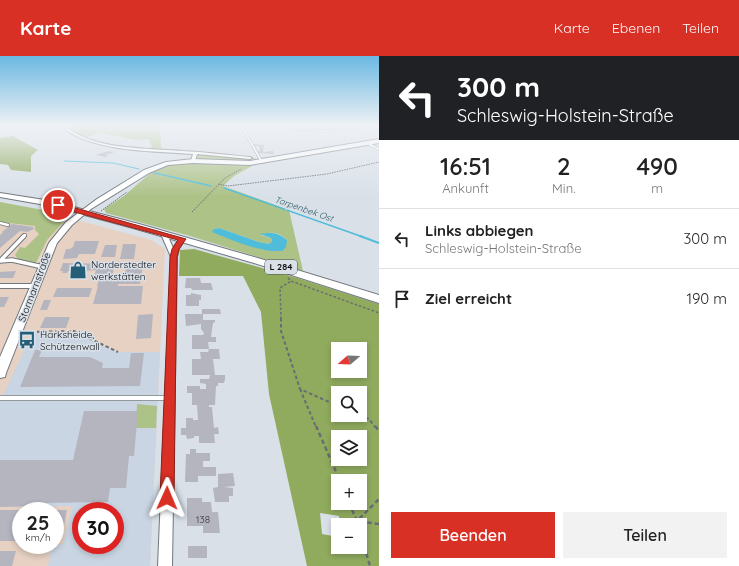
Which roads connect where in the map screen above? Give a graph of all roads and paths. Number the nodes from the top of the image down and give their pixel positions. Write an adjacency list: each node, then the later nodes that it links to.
1 (156, 149): 4 (street)
2 (255, 149): 7 (lane)
3 (340, 149): 7 (main road, Stormarnstraße)
4 (195, 153): 5 (street); 6 (street)
5 (193, 160): 6 (main road, Stormarnstraße); 11 (main road, Stormarnstraße)
6 (250, 161): 7 (main road, Stormarnstraße); 9 (path)
7 (262, 162)
8 (379, 162): 9 (path)
9 (218, 184): 12 (path)
10 (0, 195): 11 (main road, L 284)
11 (86, 212): 15 (main road, L 284); 20 (main road, Stormarnstraße)
12 (192, 212)
13 (0, 223): 14 (lane)
14 (8, 224)
15 (164, 234): 17 (main road, L 284); 18 (street)
16 (25, 235): 19 (lane)
17 (182, 239): 18 (street); 21 (main road, L 284)
18 (174, 257): 32 (street)
19 (0, 261): 20 (lane)
20 (43, 267): 24 (main road, Stormarnstraße)
21 (283, 268): 22 (path); 25 (main road, L 284)
22 (291, 281): 26 (path); 30 (path)
23 (0, 286): 24 (street)
24 (35, 286): 27 (main road, Stormarnstraße)
25 (379, 299)
26 (379, 313)
27 (16, 334): 28 (path); 29 (main road, Stormarnstraße)
28 (118, 352)
29 (0, 374)
30 (300, 390): 33 (path); 36 (path)
31 (0, 398): 32 (lane)
32 (170, 398): 42 (street)
33 (331, 403)
34 (367, 418): 35 (path)
35 (379, 431)
36 (337, 474)
37 (379, 499): 38 (path)
38 (360, 518)
39 (367, 522): 40 (path)
40 (379, 524)
41 (366, 554): 43 (path)
42 (165, 566)
43 (370, 566)

